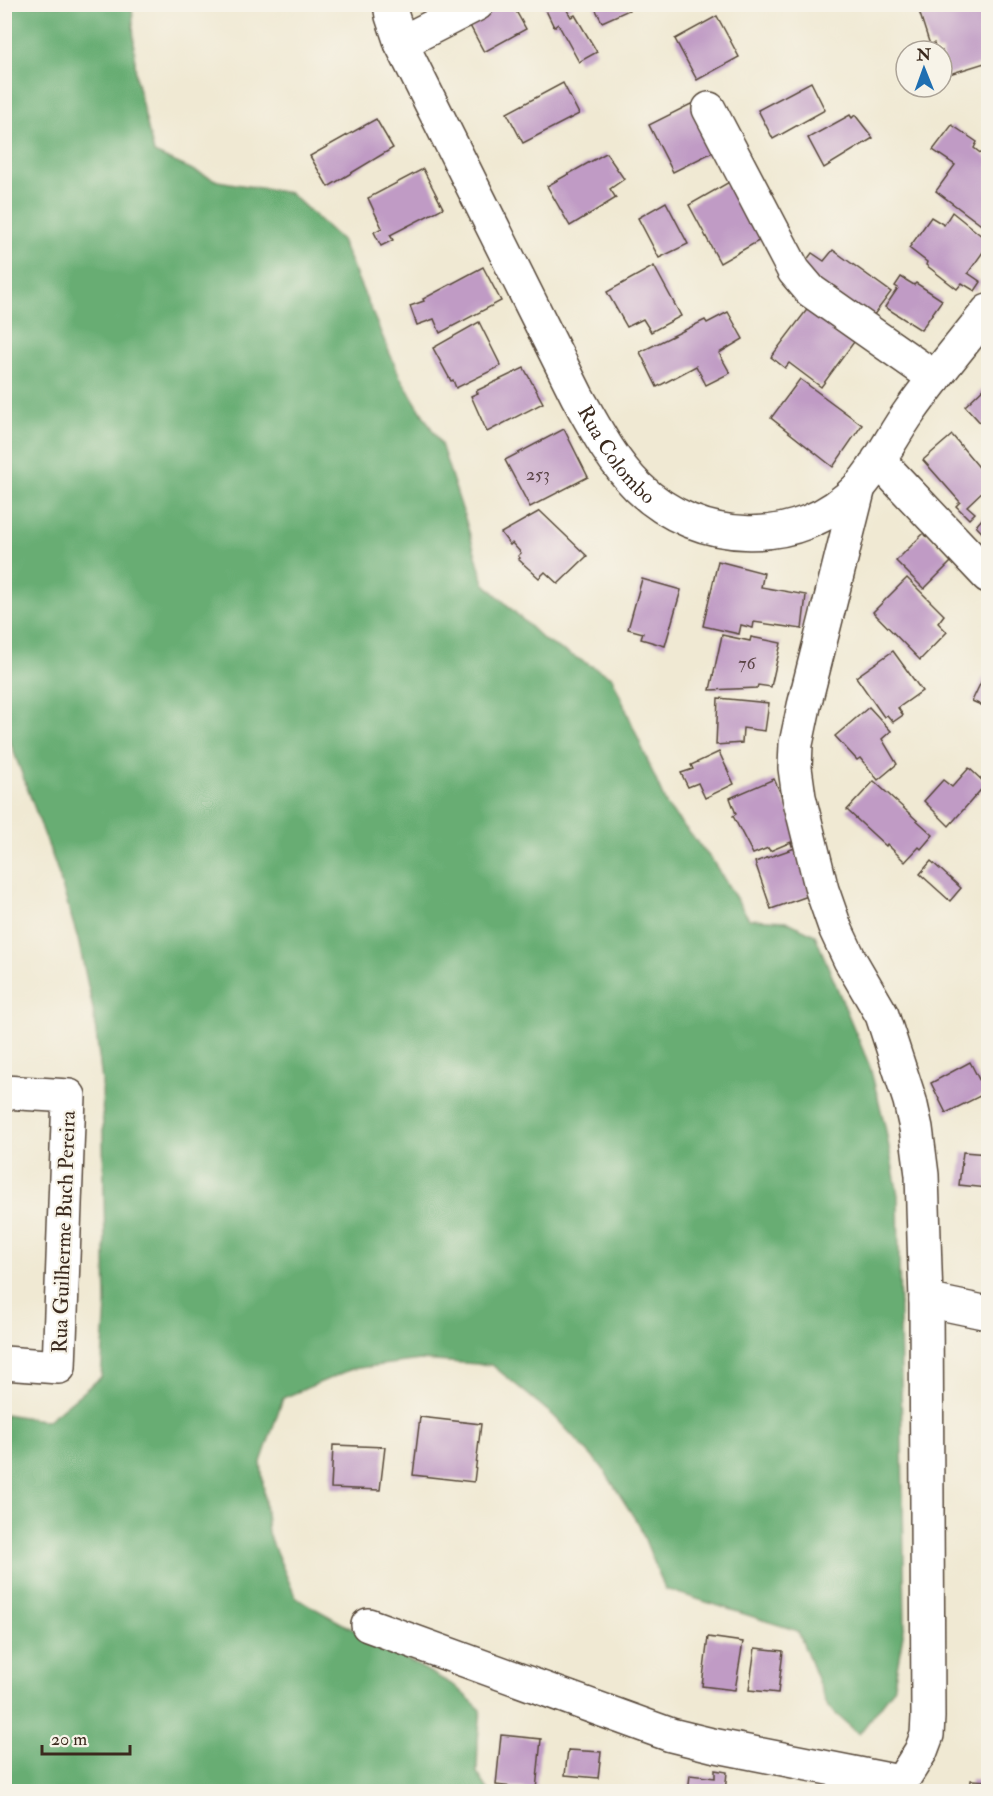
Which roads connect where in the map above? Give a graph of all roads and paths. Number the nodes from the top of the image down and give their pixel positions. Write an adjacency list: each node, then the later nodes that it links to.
1 (390, 4): 3 (street, Rua Colombo)
2 (477, 4): 3 (street)
3 (401, 43): 8 (street, Rua Colombo)
4 (709, 109): 6 (street)
5 (988, 311): 6 (street, Rua Colombo)
6 (935, 378): 7 (street, Rua Colombo)
7 (879, 460): 8 (street, Rua Colombo); 9 (street)
8 (859, 487): 11 (street)
9 (988, 576)
10 (4, 1092): 13 (street, Rua Guilherme Buch Pereira)
11 (926, 1300): 12 (street); 15 (street)
12 (988, 1313)
13 (4, 1363)
14 (368, 1625): 15 (street)
15 (897, 1787)

